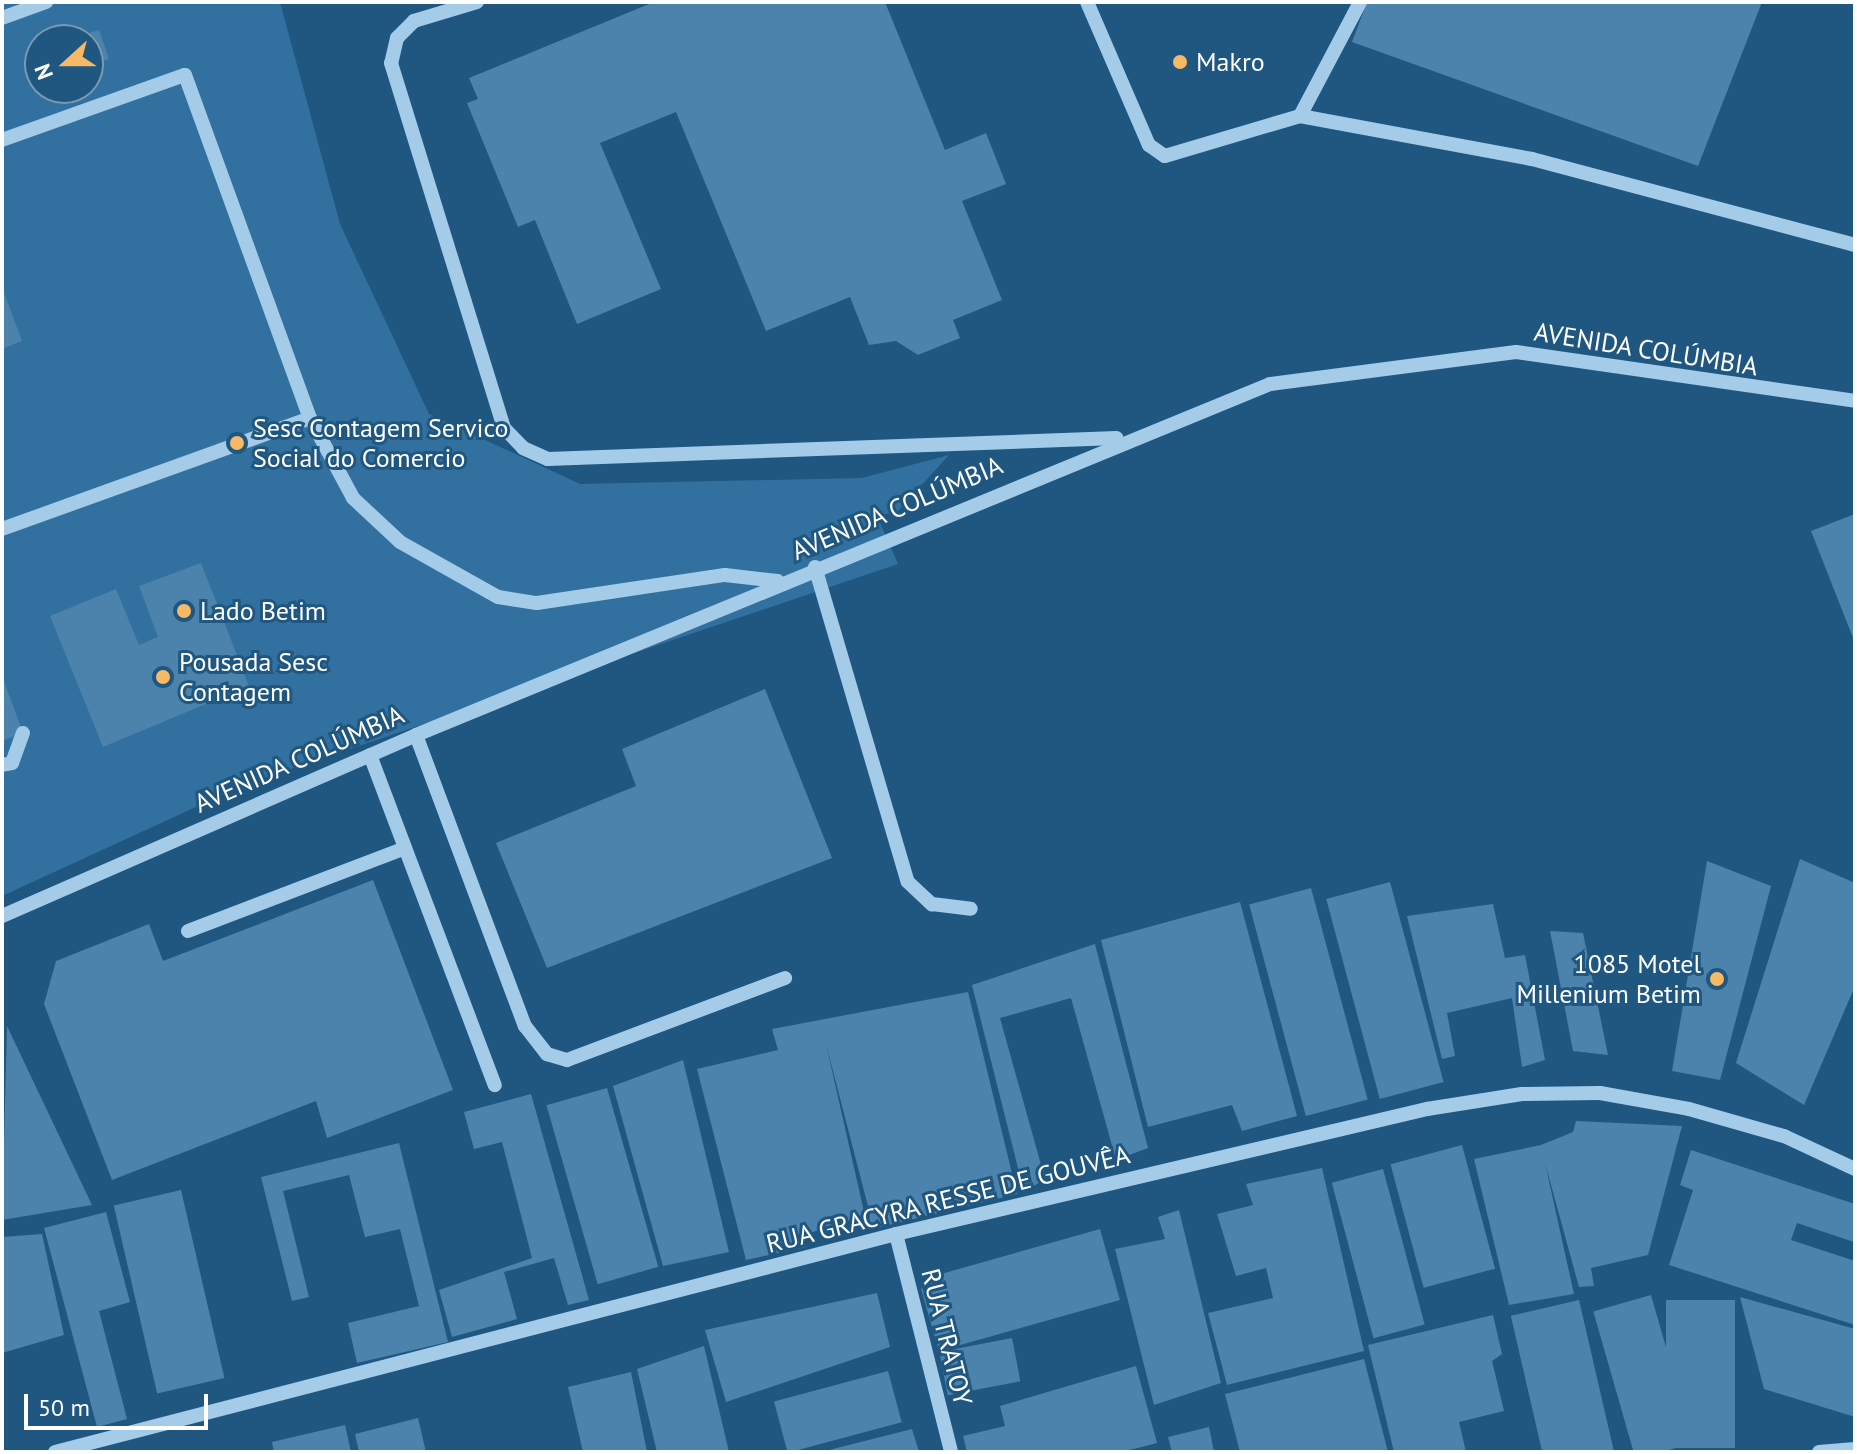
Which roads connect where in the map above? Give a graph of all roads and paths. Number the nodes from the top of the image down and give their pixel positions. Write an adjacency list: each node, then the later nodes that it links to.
1 (46, 2): 5 (street)
2 (477, 2): 11 (street)
3 (1087, 2): 6 (street)
4 (1360, 2): 6 (street)
5 (2, 18)
6 (1300, 116): 8 (street)
7 (2, 140): 10 (street)
8 (1855, 245)
9 (1855, 401): 11 (street, AVENIDA COLÚMBIA)
10 (310, 418): 12 (street); 14 (street)
11 (1129, 437): 13 (street, AVENIDA COLÚMBIA)
12 (2, 529)
13 (815, 567): 14 (street, AVENIDA COLÚMBIA); 20 (street)
14 (782, 581): 16 (street, AVENIDA COLÚMBIA)
15 (23, 733): 18 (street)
16 (416, 735): 17 (street, AVENIDA COLÚMBIA); 23 (street)
17 (370, 755): 19 (street); 21 (street, AVENIDA COLÚMBIA)
18 (2, 765)
19 (405, 848): 22 (street); 24 (street)
20 (971, 909)
21 (2, 916)
22 (188, 931)
23 (785, 978)
24 (495, 1085)
25 (1855, 1169): 26 (street, RUA GRACYRA RESSE DE GOUVÊA)
26 (896, 1234): 28 (street, RUA GRACYRA RESSE DE GOUVÊA); 29 (street, RUA TRATOY)
27 (1855, 1449): 30 (street)
28 (55, 1452)
29 (951, 1452)
30 (1819, 1452)

